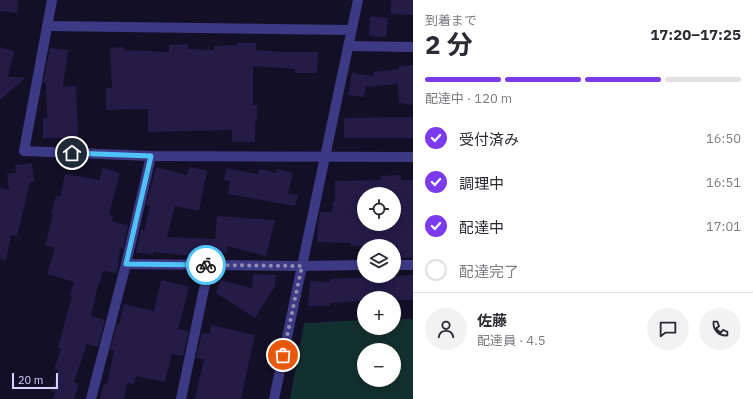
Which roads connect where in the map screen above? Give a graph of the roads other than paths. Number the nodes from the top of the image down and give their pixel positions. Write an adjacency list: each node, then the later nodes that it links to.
1 (52, 0): 3 (street)
2 (358, 0): 4 (street)
3 (47, 26): 4 (street); 7 (street)
4 (351, 30): 5 (street)
5 (348, 46): 6 (street); 9 (street)
6 (413, 47)
7 (151, 156): 9 (street); 10 (street)
8 (413, 157): 9 (street)
9 (324, 158): 15 (street)
10 (126, 264): 11 (street); 16 (street)
11 (209, 265): 15 (street); 17 (street)
12 (357, 265): 15 (street)
13 (401, 265): 14 (street)
14 (413, 265)
15 (302, 266): 18 (street)
16 (91, 399)
17 (181, 399)
18 (274, 399)

